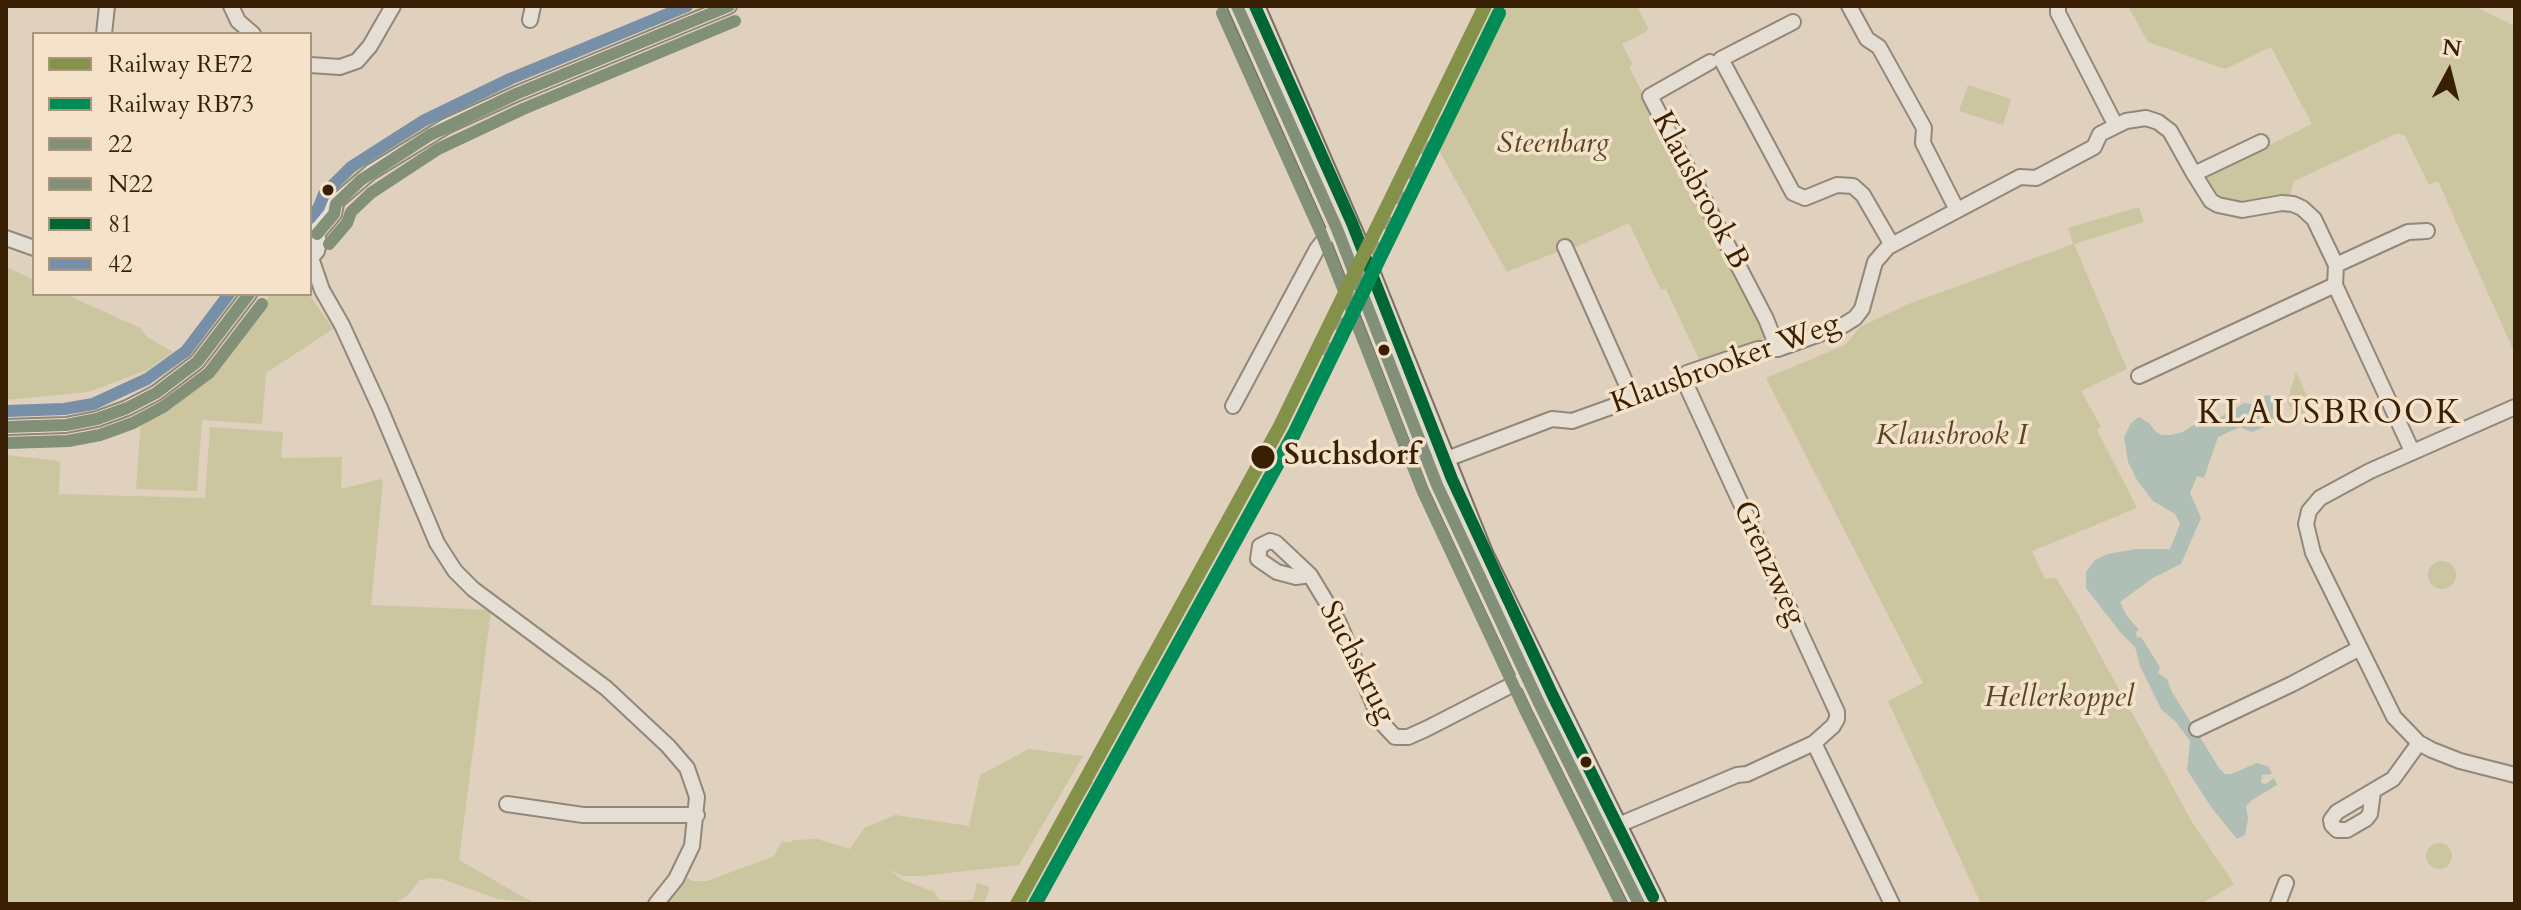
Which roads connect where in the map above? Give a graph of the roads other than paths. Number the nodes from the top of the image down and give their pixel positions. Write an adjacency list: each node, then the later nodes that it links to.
1 (107, 6): 10 (street)
2 (231, 6): 11 (street)
3 (393, 6): 13 (street)
4 (729, 6): 19 (street)
5 (1237, 6): 18 (main road)
6 (1255, 6): 18 (main road)
7 (1849, 6): 17 (street)
8 (2058, 6): 14 (street)
9 (1793, 22): 22 (street)
10 (104, 32)
11 (251, 32)
12 (1710, 62): 32 (street, Klausbrook B)
13 (312, 65)
14 (2116, 126): 16 (street); 17 (street, Klausbrooker Weg)
15 (2261, 142): 16 (street)
16 (2194, 174): 27 (street)
17 (1957, 210): 22 (street, Klausbrooker Weg)
18 (1344, 226): 36 (street); 40 (main road)
19 (312, 227): 25 (street)
20 (2427, 231): 27 (street)
21 (6, 238): 23 (street)
22 (1892, 245): 32 (street, Klausbrooker Weg)
23 (32, 247)
24 (1565, 247): 35 (street)
25 (312, 257)
26 (312, 262): 30 (street)
27 (2336, 265): 29 (street)
28 (312, 282): 30 (street)
29 (2335, 285): 33 (street); 39 (street)
30 (322, 290): 50 (street)
31 (247, 296): 38 (street)
32 (1778, 349): 34 (street, Klausbrooker Weg)
33 (2139, 376)
34 (1683, 378): 35 (street, Klausbrooker Weg); 45 (street, Grenzweg)
35 (1633, 399): 40 (street, Klausbrooker Weg)
36 (1233, 406)
37 (2515, 407): 39 (street)
38 (6, 427)
39 (2412, 451): 42 (street)
40 (1437, 463): 43 (main road)
41 (1310, 575): 43 (street, Suchskrug)
42 (2360, 648): 44 (street); 46 (street)
43 (1533, 674): 51 (main road)
44 (2197, 729)
45 (1814, 743): 51 (street); 56 (street)
46 (2419, 743): 47 (street); 48 (street)
47 (2515, 775)
48 (2373, 792)
49 (507, 804): 50 (street)
50 (697, 815): 53 (street)
51 (1610, 829): 54 (main road); 55 (main road)
52 (2286, 883): 57 (street)
53 (656, 904)
54 (1639, 904)
55 (1656, 904)
56 (1892, 904)
57 (2278, 904)

